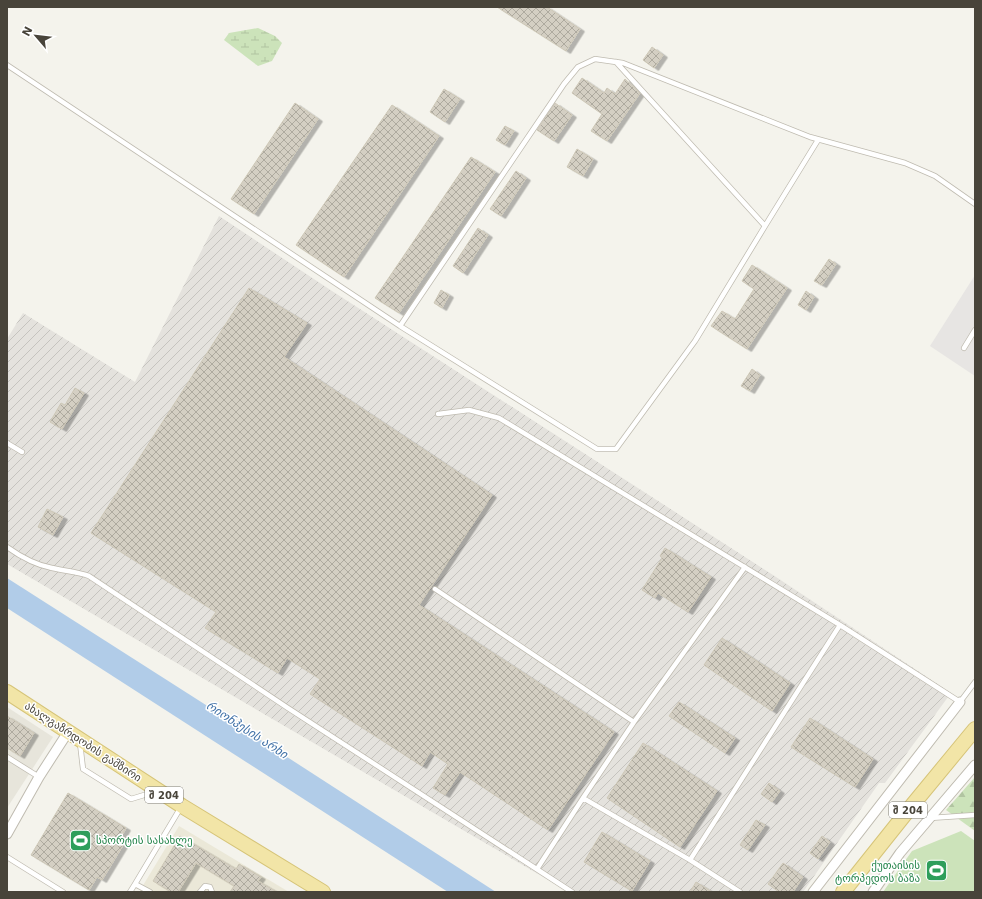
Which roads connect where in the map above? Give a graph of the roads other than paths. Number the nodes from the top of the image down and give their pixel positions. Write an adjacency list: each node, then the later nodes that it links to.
1 (616, 62): 3 (lane); 5 (lane); 6 (lane)
2 (7, 65): 6 (lane)
3 (818, 140): 4 (lane); 5 (lane)
4 (975, 204)
5 (765, 226): 6 (lane)
6 (400, 326)
7 (975, 330): 8 (lane)
8 (964, 348)
9 (438, 414): 13 (lane)
10 (7, 443): 11 (lane)
11 (22, 452)
12 (7, 547): 33 (lane)
13 (744, 567): 15 (lane); 19 (lane)
14 (435, 589): 19 (lane)
15 (840, 625): 18 (lane); 32 (lane)
16 (975, 682): 18 (lane)
17 (7, 692): 21 (main road, ახალგაზრდობის გამზირი / შ 204)
18 (960, 702): 43 (street)
19 (634, 722): 26 (lane)
20 (975, 730): 44 (main road, შ 204)
21 (74, 736): 24 (street); 25 (main road, ახალგაზრდობის გამზირი / შ 204); 25 (lane)
22 (7, 757): 24 (lane)
23 (975, 764): 29 (street)
24 (40, 778): 30 (street)
25 (157, 791): 27 (main road, ახალგაზრდობის გამზირი / შ 204)
26 (583, 798): 32 (lane); 33 (lane)
27 (182, 806): 34 (lane); 40 (main road, ახალგაზრდობის გამზირი / შ 204)
28 (975, 815): 29 (lane)
29 (928, 818): 45 (street)
30 (7, 834)
31 (7, 857): 36 (lane)
32 (690, 860): 42 (lane)
33 (537, 869): 41 (lane)
34 (135, 884): 35 (lane); 37 (lane)
35 (147, 891)
36 (63, 892)
37 (130, 892)
38 (200, 892): 39 (lane)
39 (212, 892)
40 (323, 892)
41 (572, 892)
42 (740, 892)
43 (813, 892)
44 (843, 892)
45 (873, 892)

